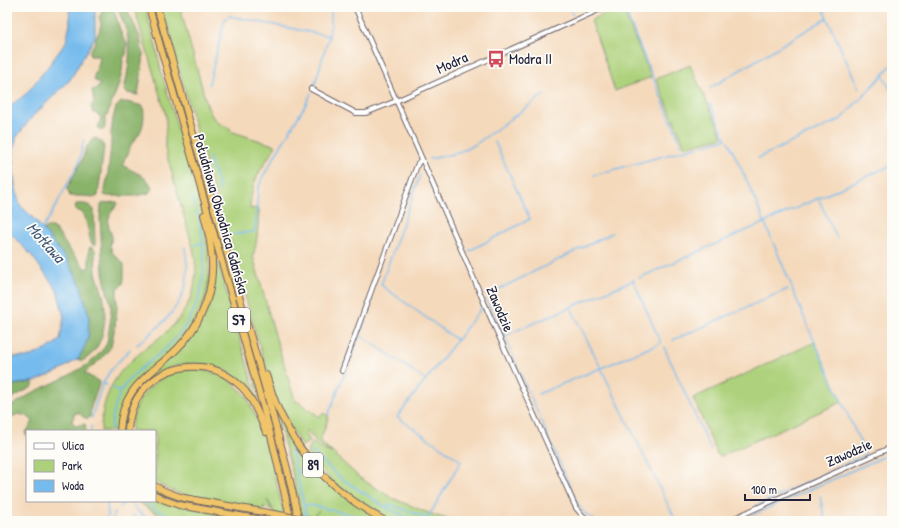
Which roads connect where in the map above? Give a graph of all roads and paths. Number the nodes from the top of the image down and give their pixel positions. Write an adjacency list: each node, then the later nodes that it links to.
1 (149, 7): 8 (highway, Południowa Obwodnica Gdańska / S7)
2 (157, 7): 9 (highway, Południowa Obwodnica Gdańska / S7)
3 (355, 7): 6 (street)
4 (605, 7): 6 (street, Modra)
5 (311, 89): 6 (street, Modra)
6 (396, 101): 7 (street, Zawodzie)
7 (422, 159): 10 (street); 22 (street, Zawodzie)
8 (203, 197): 11 (highway); 13 (highway, Południowa Obwodnica Gdańska / S7)
9 (256, 352): 19 (highway, Południowa Obwodnica Gdańska / S7); 21 (highway, 89)
10 (342, 371)
11 (120, 430)
12 (128, 430): 13 (highway)
13 (273, 444): 18 (highway, Południowa Obwodnica Gdańska / S7)
14 (892, 447): 23 (street, Zawodzie)
15 (156, 487): 20 (highway, bridge)
16 (156, 496): 17 (highway)
17 (268, 521)
18 (291, 521)
19 (299, 521)
20 (312, 521)
21 (385, 521)
22 (590, 521)
23 (728, 521)

